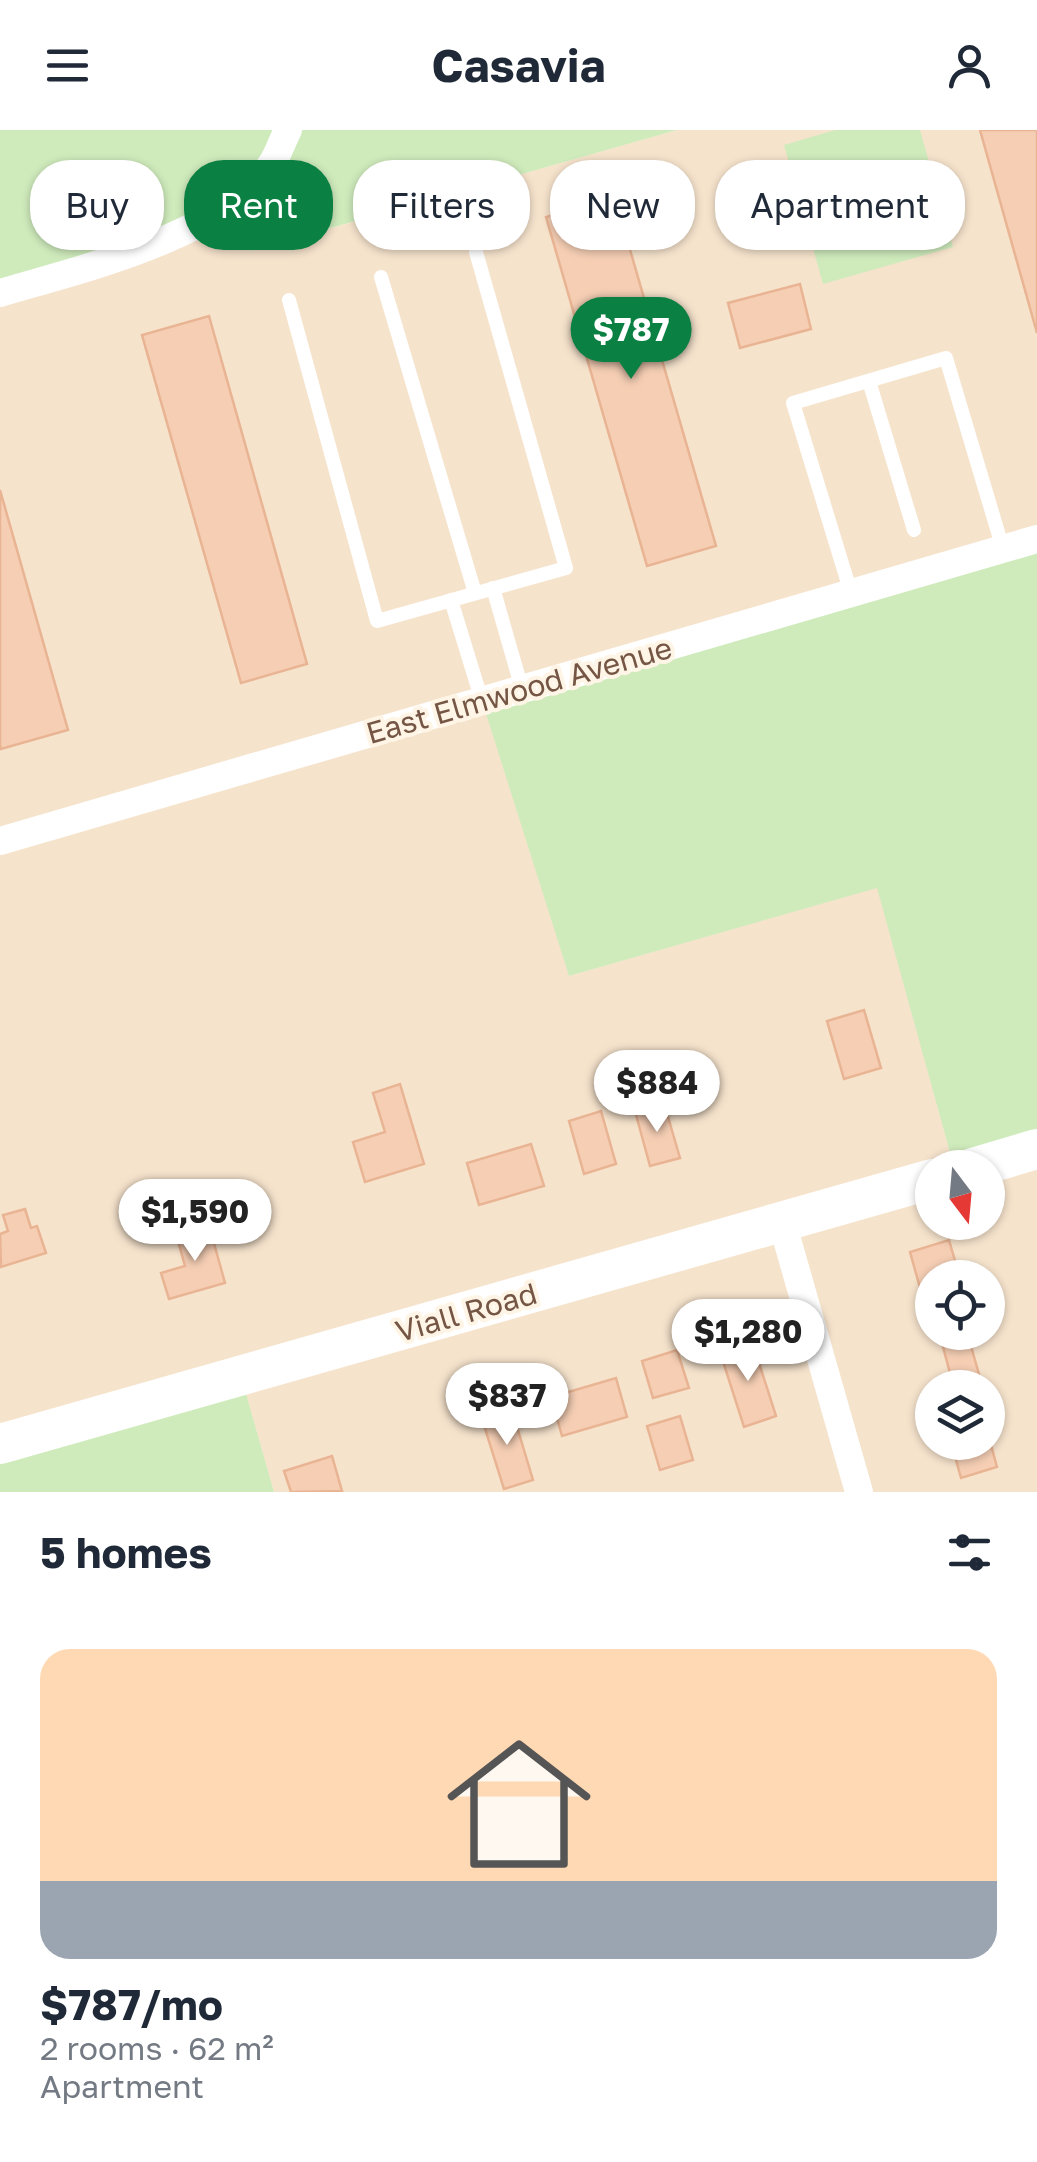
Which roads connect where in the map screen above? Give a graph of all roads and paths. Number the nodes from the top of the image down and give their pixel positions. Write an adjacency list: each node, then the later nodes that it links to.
1 (288, 130): 4 (street)
2 (476, 252): 10 (lane)
3 (381, 277): 12 (lane)
4 (0, 294)
5 (289, 300): 13 (lane)
6 (870, 380): 7 (lane); 9 (lane); 11 (lane)
7 (914, 530)
8 (1037, 539): 9 (street, East Elmwood Avenue)
9 (1003, 549): 11 (street, East Elmwood Avenue)
10 (494, 588): 12 (lane); 14 (lane)
11 (852, 593): 14 (street, East Elmwood Avenue)
12 (475, 594): 13 (lane)
13 (451, 600): 15 (lane)
14 (522, 689): 15 (street, East Elmwood Avenue)
15 (482, 700): 16 (street, East Elmwood Avenue)
16 (0, 841)
17 (1037, 1149): 18 (street)
18 (1005, 1158)
19 (915, 1184): 20 (street, Viall Road)
20 (782, 1222): 21 (street, Viall Road); 22 (street)
21 (0, 1444)
22 (859, 1492)

